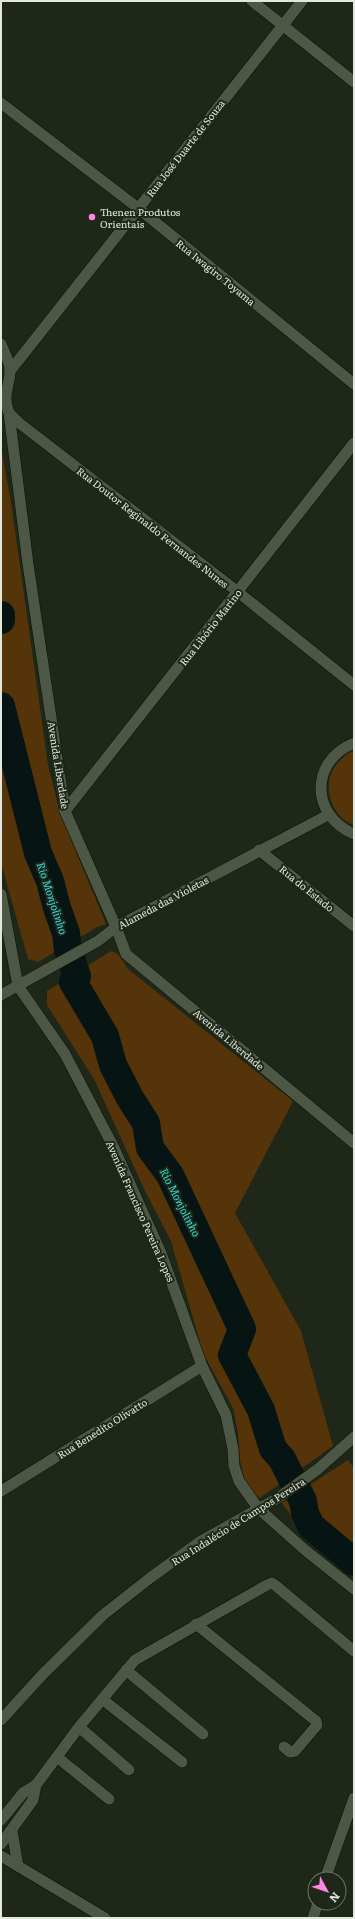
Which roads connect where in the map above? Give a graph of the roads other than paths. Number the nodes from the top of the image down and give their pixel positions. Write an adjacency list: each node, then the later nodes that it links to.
1 (252, 1): 3 (street)
2 (302, 1): 3 (street, Rua José Duarte de Souza)
3 (283, 25): 4 (street); 6 (street, Rua José Duarte de Souza)
4 (354, 82)
5 (1, 104): 6 (street, Rua Iwagiro Toyama)
6 (138, 208): 8 (street, Rua José Duarte de Souza); 9 (street, Rua Iwagiro Toyama)
7 (1, 344): 8 (street, Avenida Liberdade)
8 (10, 371): 10 (street, Avenida Liberdade)
9 (354, 384)
10 (9, 413): 12 (street, Rua Doutor Reginaldo Fernandes Nunes); 15 (street, Avenida Liberdade)
11 (354, 443): 12 (street, Rua Libório Marino)
12 (238, 592): 13 (street, Rua Doutor Reginaldo Fernandes Nunes); 15 (street, Rua Libório Marino)
13 (354, 685)
14 (354, 743): 16 (street)
15 (65, 811): 21 (street, Avenida Liberdade)
16 (328, 815): 17 (street); 18 (street, Alameda das Violetas)
17 (354, 834)
18 (260, 850): 20 (street, Rua do Estado); 21 (street, Alameda das Violetas)
19 (1, 894): 22 (street, Avenida Francisco Pereira Lopes)
20 (354, 926)
21 (116, 927): 22 (street, Alameda das Violetas); 24 (street, Avenida Liberdade)
22 (18, 986): 23 (street, Alameda das Violetas); 25 (street, Avenida Francisco Pereira Lopes)
23 (1, 995)
24 (354, 1143)
25 (202, 1366): 27 (street, Rua Benedito Olivatto); 28 (street, Avenida Francisco Pereira Lopes)
26 (354, 1437): 28 (street, Rua Indalécio de Campos Pereira)
27 (1, 1491)
28 (258, 1508): 29 (street, Avenida Francisco Pereira Lopes); 34 (street, Rua Indalécio de Campos Pereira)
29 (354, 1589)
30 (196, 1624): 31 (street); 32 (street); 37 (street)
31 (354, 1651)
32 (126, 1670): 33 (street); 36 (street)
33 (102, 1699): 35 (street); 39 (street)
34 (1, 1720)
35 (79, 1727): 38 (street); 40 (street)
36 (203, 1734)
37 (284, 1747)
38 (57, 1757): 41 (street); 43 (street)
39 (182, 1762)
40 (129, 1770)
41 (36, 1785): 44 (street); 45 (street)
42 (354, 1798): 49 (street)
43 (109, 1799)
44 (1, 1820)
45 (12, 1831): 46 (street); 48 (street)
46 (1, 1844)
47 (1, 1856): 48 (street)
48 (18, 1866): 50 (street)
49 (329, 1871)
50 (105, 1918)

